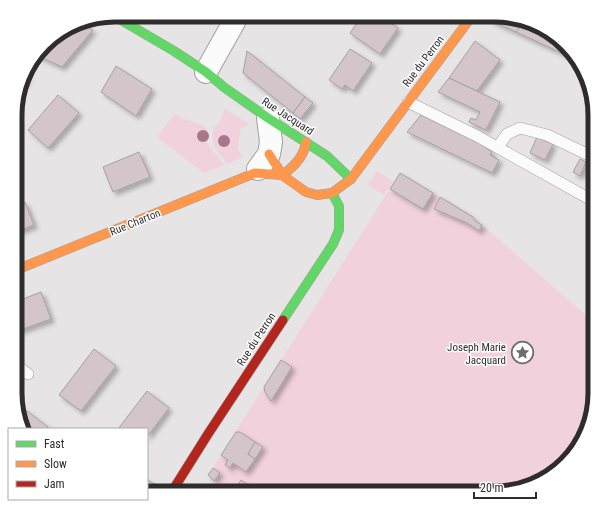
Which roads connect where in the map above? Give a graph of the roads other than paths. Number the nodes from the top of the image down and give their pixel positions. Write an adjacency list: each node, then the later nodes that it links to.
1 (124, 22): 4 (street, Rue Jacquard)
2 (234, 22): 4 (street)
3 (468, 22): 5 (street, Rue du Perron)
4 (206, 72): 6 (street, Rue Jacquard)
5 (408, 102): 8 (lane); 13 (street, Rue du Perron)
6 (268, 118): 7 (street, Rue Jacquard); 9 (street)
7 (306, 142): 12 (street); 13 (street, Rue Jacquard)
8 (498, 147): 10 (lane); 15 (lane)
9 (269, 154): 11 (street); 12 (street)
10 (588, 155)
11 (255, 173): 12 (street, Rue Charton); 16 (street, Rue Charton)
12 (282, 175): 14 (street)
13 (351, 179): 14 (street)
14 (332, 193): 19 (street, Rue du Perron)
15 (588, 198)
16 (22, 268)
17 (22, 369): 18 (lane)
18 (28, 374)
19 (175, 486)

